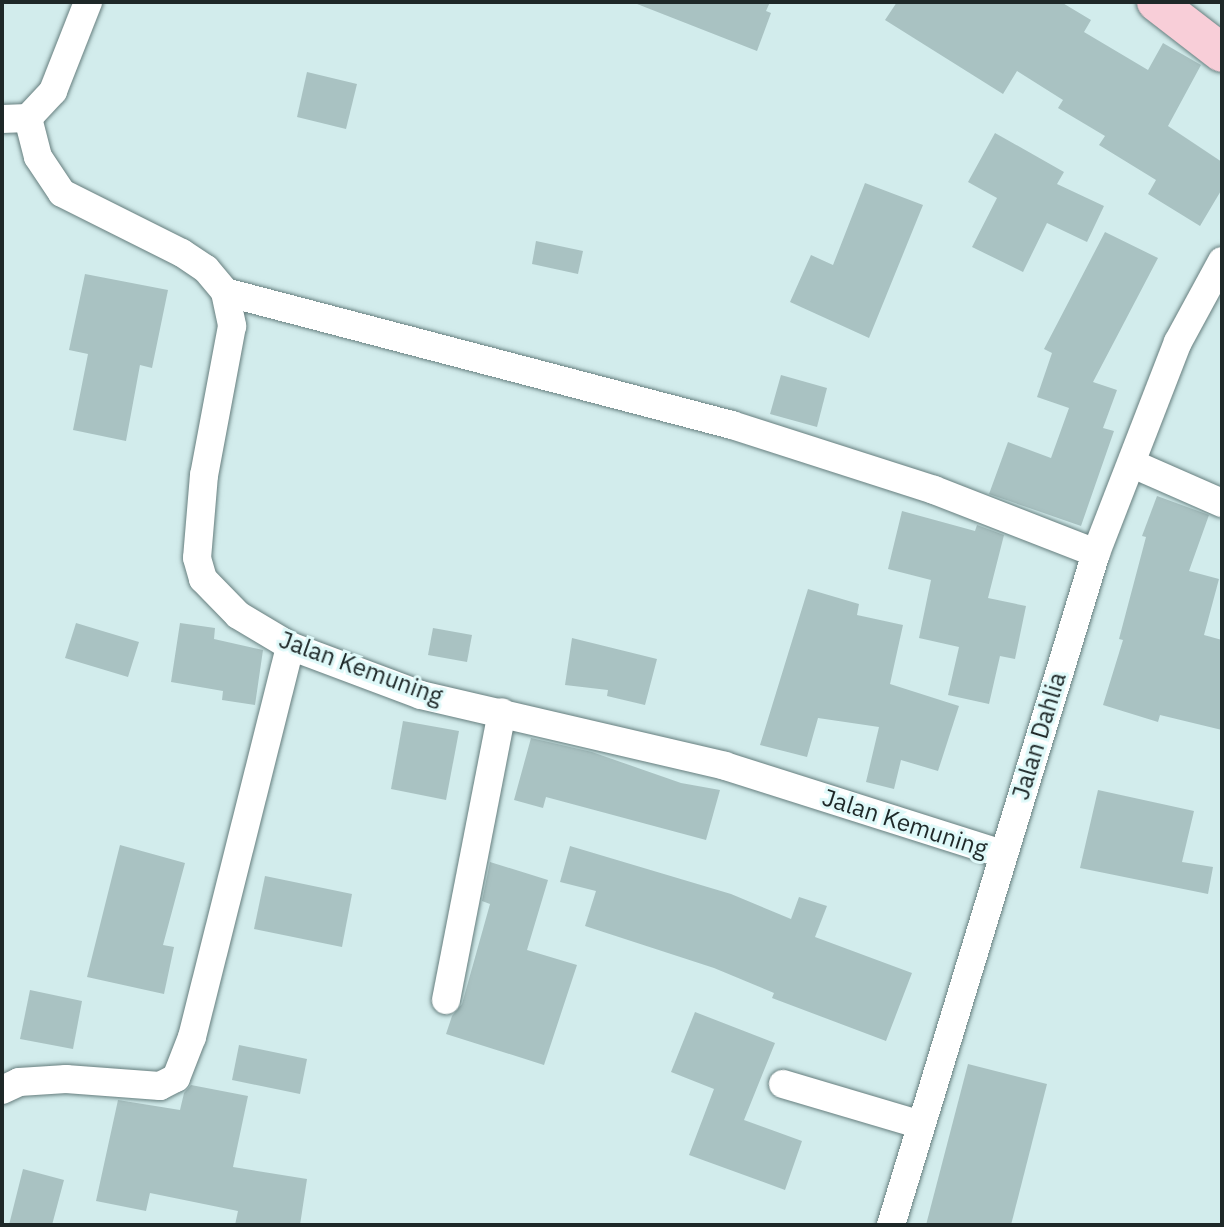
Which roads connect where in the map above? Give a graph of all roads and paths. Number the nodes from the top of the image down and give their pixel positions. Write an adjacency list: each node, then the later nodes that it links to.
1 (88, 2): 4 (street)
2 (1156, 2): 3 (main road)
3 (1222, 53)
4 (15, 118): 6 (street)
5 (1222, 261): 7 (street, Jalan Dahlia)
6 (225, 292): 9 (street); 10 (street, Jalan Kemuning)
7 (1133, 464): 8 (street); 9 (street, Jalan Dahlia)
8 (1222, 503)
9 (1096, 553): 12 (street, Jalan Dahlia)
10 (290, 646): 11 (street, Jalan Kemuning); 15 (street)
11 (502, 712): 12 (street, Jalan Kemuning); 13 (street)
12 (1003, 854): 16 (street, Jalan Dahlia)
13 (446, 1000)
14 (783, 1084): 16 (street)
15 (2, 1090)
16 (921, 1125): 17 (street, Jalan Dahlia)
17 (891, 1225)

